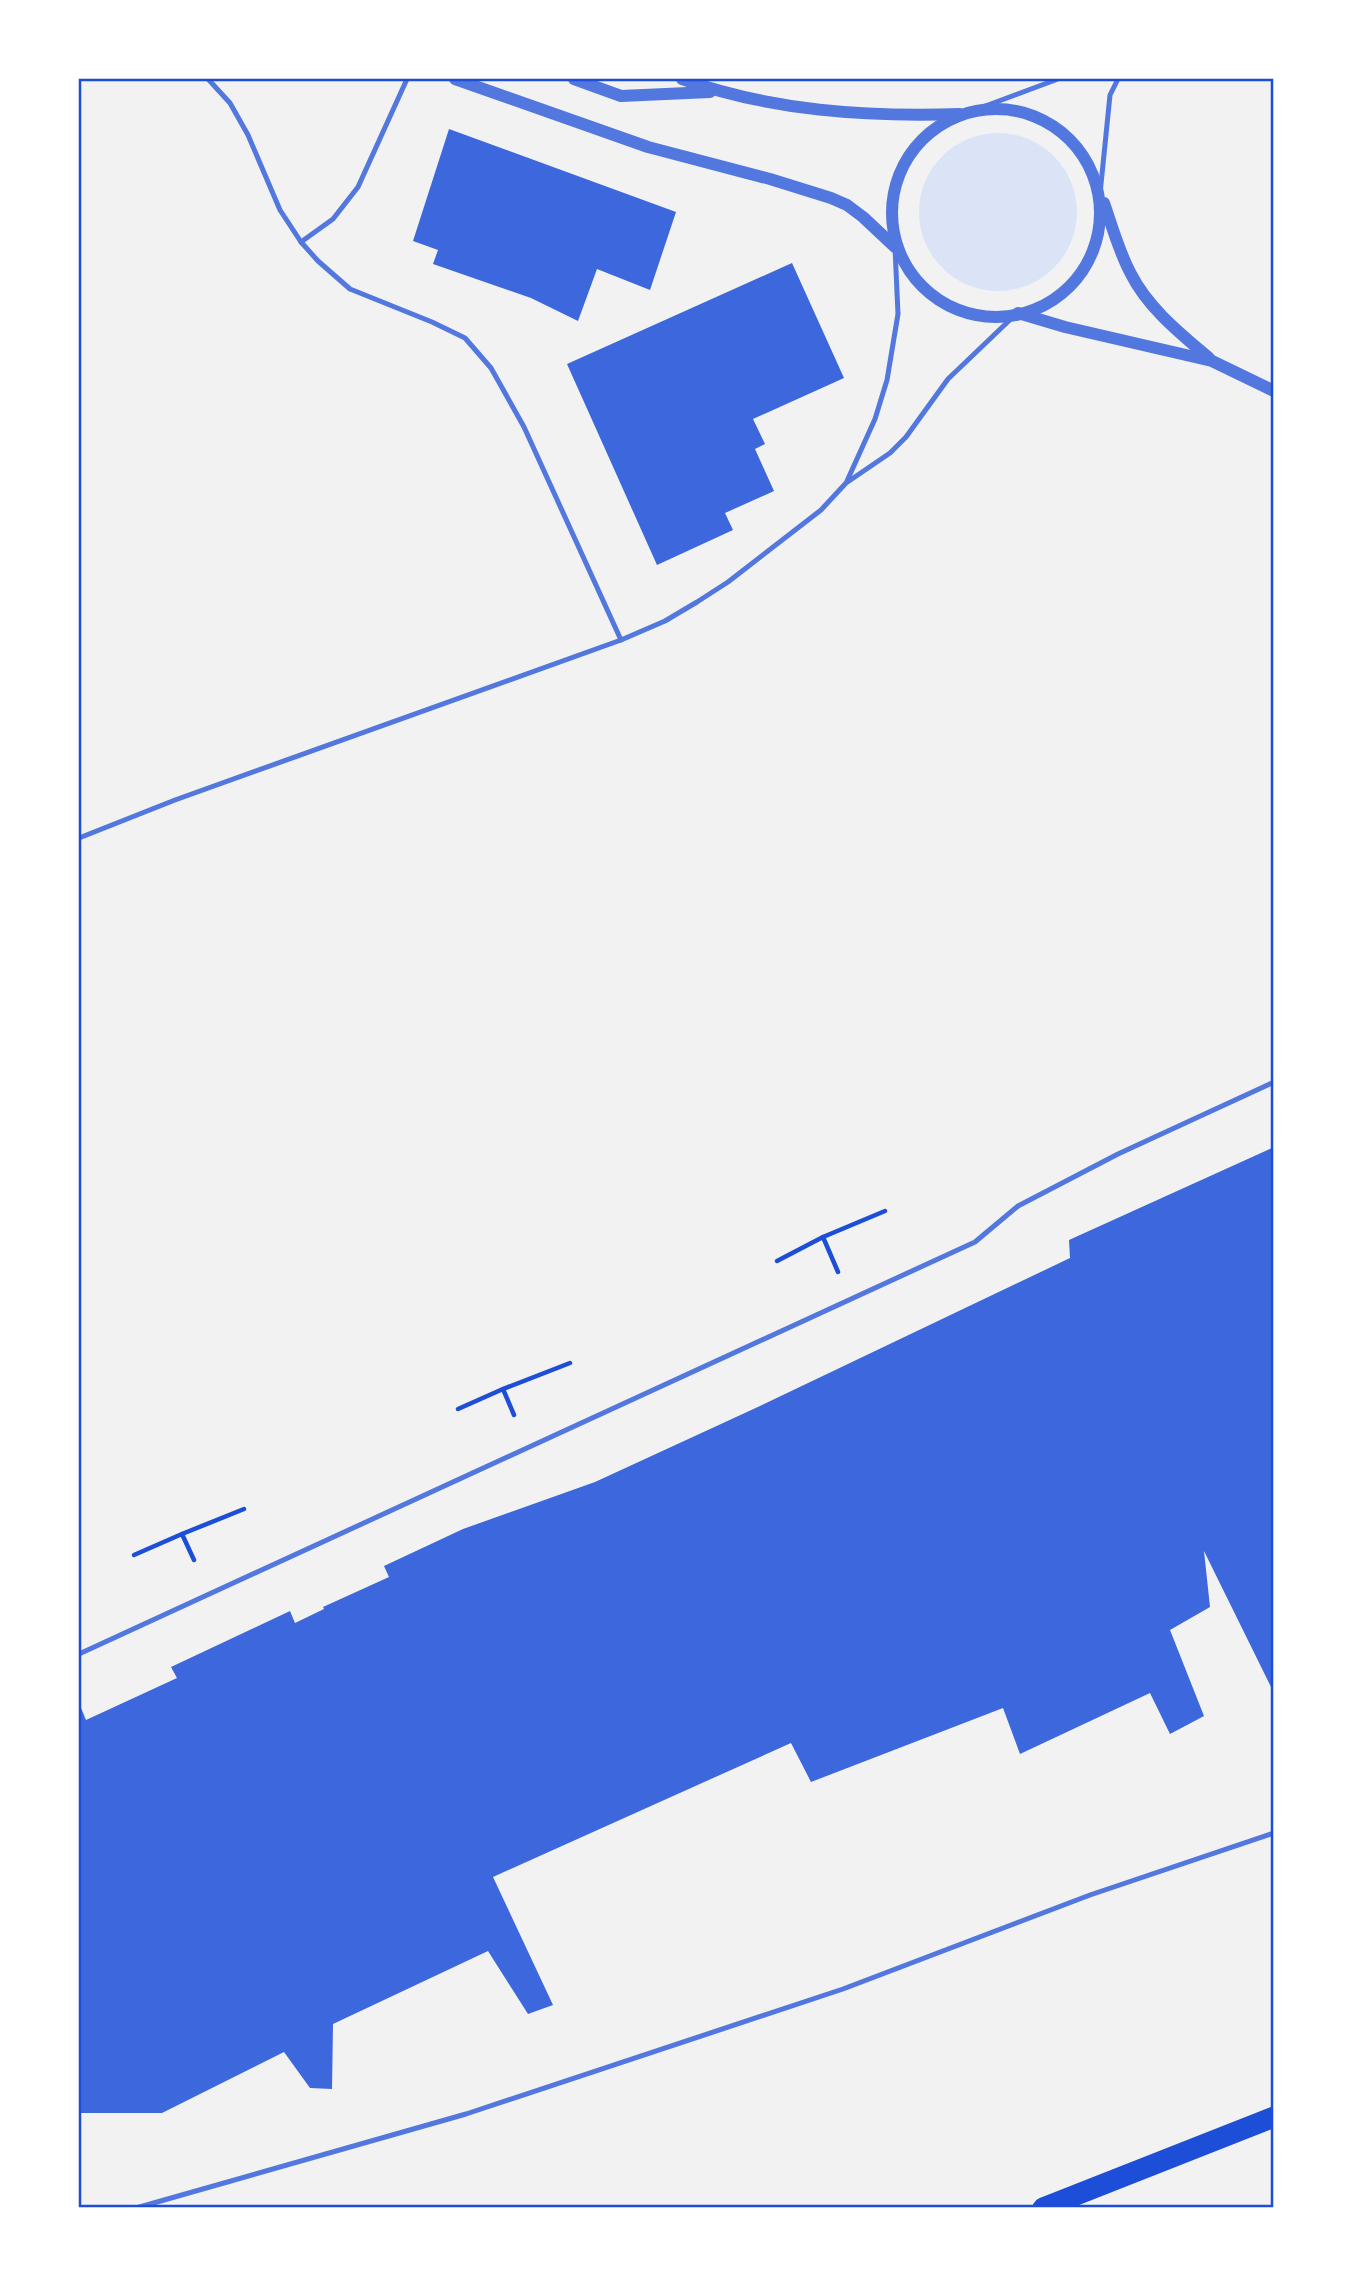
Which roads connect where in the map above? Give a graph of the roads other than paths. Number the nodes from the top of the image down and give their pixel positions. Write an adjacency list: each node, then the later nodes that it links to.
1 (208, 79): 11 (lane)
2 (407, 79): 11 (lane)
3 (455, 79): 12 (street)
4 (574, 79): 8 (street)
5 (682, 79): 8 (street)
6 (1058, 79): 9 (lane)
7 (1118, 79): 10 (lane)
8 (717, 91): 9 (street)
9 (964, 114): 10 (street); 12 (street)
10 (1100, 194): 13 (street); 14 (street)
11 (301, 242): 17 (lane)
12 (895, 248): 13 (street); 16 (lane)
13 (1017, 313): 14 (street); 16 (lane)
14 (1212, 361): 15 (street)
15 (1274, 391)
16 (846, 483): 17 (lane)
17 (621, 639): 18 (lane)
18 (79, 838)
19 (1274, 1082): 20 (lane)
20 (79, 1654)
21 (1274, 1833): 23 (lane)
22 (1274, 2118): 24 (highway)
23 (136, 2208)
24 (1043, 2208)

